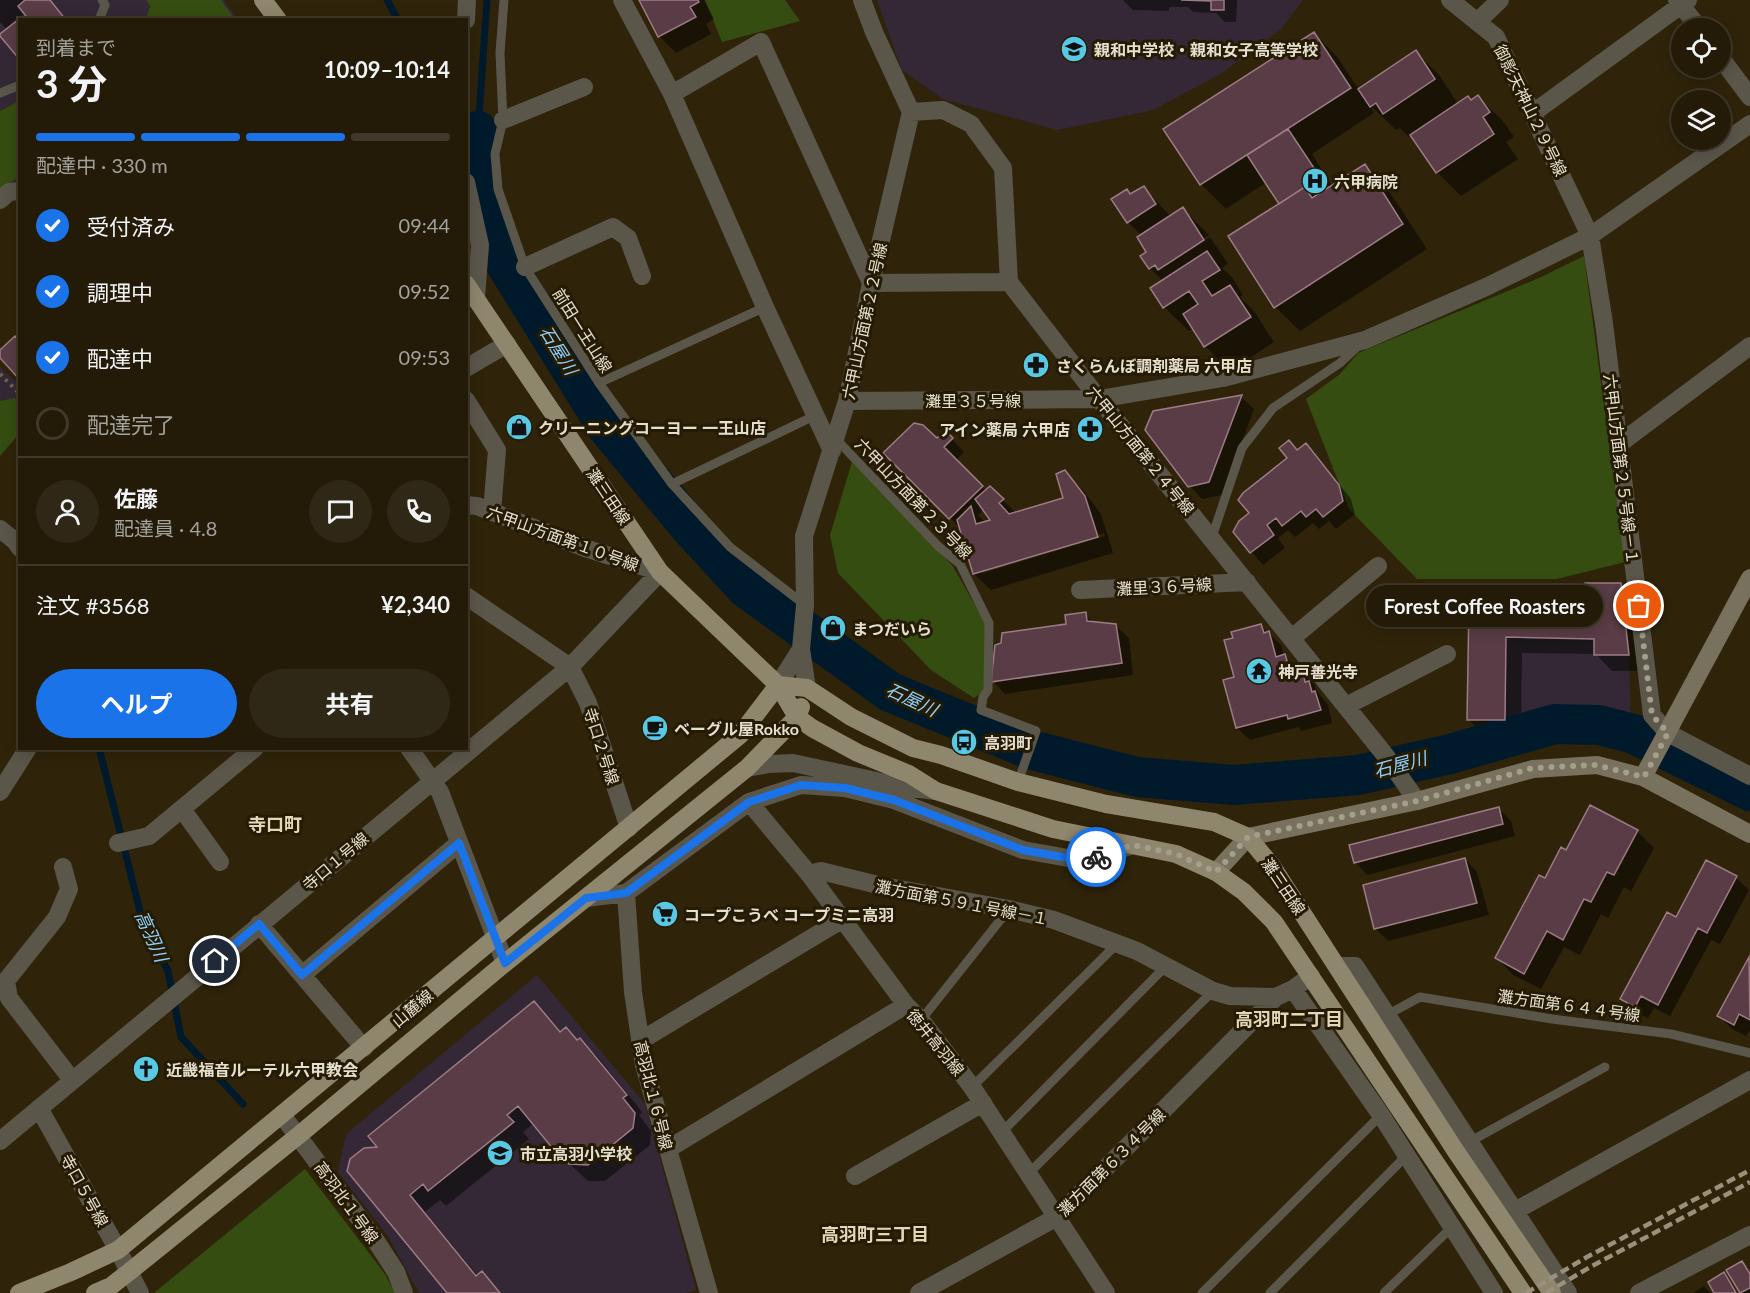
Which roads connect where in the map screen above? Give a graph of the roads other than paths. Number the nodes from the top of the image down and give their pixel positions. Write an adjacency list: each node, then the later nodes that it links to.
1 (102, 0): 10 (lane)
2 (263, 0): 11 (main road)
3 (467, 0): 12 (street)
4 (504, 0): 23 (lane, 前田一王山線)
5 (622, 0): 19 (street)
6 (862, 0): 21 (street)
7 (1450, 0): 14 (street, 御影天神山２９号線)
8 (1500, 0): 14 (street)
9 (1682, 2): 13 (street); 22 (street)
10 (100, 18)
11 (276, 18)
12 (466, 18)
13 (1692, 18)
14 (1477, 22): 22 (street, 御影天神山２９号線)
15 (1731, 72): 20 (street)
16 (18, 86): 18 (lane)
17 (584, 87): 23 (street)
18 (0, 93)
19 (672, 94): 32 (street); 34 (street)
20 (1750, 97)
21 (911, 112): 31 (street); 32 (street, 六甲山方面第２２号線)
22 (1533, 113): 28 (street, 御影天神山２９号線)
23 (503, 120): 29 (lane, 前田一王山線)
24 (1750, 124): 28 (street, 灘里３５号線)
25 (18, 190): 27 (street)
26 (468, 191): 33 (street)
27 (0, 200)
28 (1590, 236): 35 (street, 灘里３５号線); 44 (street, 六甲山方面第２５号線－１)
29 (525, 267): 30 (street); 39 (lane, 前田一王山線)
30 (642, 276)
31 (1009, 282): 32 (street); 40 (street, 六甲山方面第２４号線)
32 (871, 283): 41 (street, 六甲山方面第２２号線)
33 (471, 291): 36 (main road, 灘三田線)
34 (765, 307): 39 (lane); 43 (street)
35 (1365, 339): 40 (street, 灘里３５号線); 50 (lane)
36 (507, 344): 38 (street); 53 (main road, 灘三田線)
37 (1750, 346): 44 (street)
38 (468, 367)
39 (599, 383): 46 (lane, 前田一王山線)
40 (1099, 399): 41 (street, 灘里３５号線); 50 (street, 六甲山方面第２４号線)
41 (847, 401): 45 (street, 六甲山方面第２２号線)
42 (468, 403): 48 (street)
43 (814, 416): 45 (street); 46 (lane)
44 (1619, 444): 67 (street, 六甲山方面第２５号線－１)
45 (834, 445): 58 (street, 六甲山方面第２２号線); 74 (lane, 六甲山方面第２３号線)
46 (672, 484): 58 (lane, 前田一王山線)
47 (468, 506): 48 (street, 六甲山方面第１０号線)
48 (492, 512): 53 (street, 六甲山方面第１０号線)
49 (0, 530): 51 (street)
50 (1212, 537): 55 (street, 六甲山方面第２４号線)
51 (18, 545)
52 (1378, 566): 59 (street)
53 (660, 573): 62 (street, 寺口１号線); 63 (main road, 灘三田線)
54 (1750, 578): 67 (street)
55 (1247, 582): 56 (street, 灘里３６号線); 59 (street, 六甲山方面第２４号線)
56 (1080, 590)
57 (468, 597): 62 (street)
58 (805, 605): 60 (street, 六甲山方面第２２号線)
59 (1292, 638): 65 (street, 六甲山方面第２４号線)
60 (801, 649): 63 (street); 64 (street)
61 (1447, 654): 65 (street)
62 (570, 667): 75 (street, 寺口１号線); 81 (street, 寺口２号線)
63 (778, 685): 64 (main road, 灘三田線); 66 (main road, 灘三田線); 81 (main road, 山麓線)
64 (807, 688): 66 (main road, 山麓線); 74 (main road, 灘三田線)
65 (1346, 706): 78 (street, 六甲山方面第２４号線)
66 (797, 717): 71 (main road, 山麓線); 76 (main road, 灘三田線)
67 (1668, 733): 72 (street); 73 (street)
68 (27, 750): 77 (street)
69 (253, 750): 80 (street)
70 (410, 750): 75 (street)
71 (747, 768): 76 (street); 92 (main road, 山麓線)
72 (1750, 776)
73 (1644, 777): 78 (street); 82 (street)
74 (1019, 780): 83 (main road, 灘三田線)
75 (432, 781): 85 (street); 95 (street, 寺口１号線)
76 (936, 791): 86 (main road, 灘三田線)
77 (0, 792)
78 (1417, 801): 83 (street)
79 (749, 802): 86 (street); 90 (street, 徳井高羽線); 91 (street)
80 (182, 809): 84 (street); 87 (street)
81 (629, 828): 96 (main road, 山麓線)
82 (1750, 834)
83 (1248, 837): 89 (street); 100 (main road, 灘三田線)
84 (118, 843)
85 (459, 843): 96 (street); 101 (street)
86 (1133, 845): 89 (main road, 灘三田線)
87 (220, 862)
88 (63, 867): 103 (street)
89 (1216, 872): 102 (main road, 灘三田線)
90 (809, 874): 93 (street, 灘方面第５９１号線－１); 94 (street, 徳井高羽線)
91 (626, 893): 92 (street); 109 (street, 高羽北１６号線)
92 (586, 898): 98 (main road, 山麓線)
93 (1009, 909): 97 (street, 灘方面第５９１号線－１); 108 (lane)
94 (843, 919): 106 (street, 徳井高羽線); 109 (street)
95 (259, 924): 101 (street); 113 (street, 寺口１号線)
96 (495, 939): 98 (street); 110 (main road, 山麓線)
97 (1117, 944): 99 (street, 灘方面第５９１号線－１); 115 (lane)
98 (505, 963): 121 (main road, 山麓線)
99 (1166, 966): 104 (street, 灘方面第５９１号線－１); 120 (lane)
100 (1337, 966): 107 (street); 146 (main road, 灘三田線)
101 (302, 975): 110 (street)
102 (1311, 976): 105 (street); 145 (main road, 灘三田線)
103 (3, 978): 113 (street)
104 (1213, 992): 105 (street, 灘方面第５９１号線－１); 126 (lane)
105 (1285, 993): 119 (street); 129 (street, 灘方面第６３４号線)
106 (906, 1005): 108 (street, 徳井高羽線); 124 (street)
107 (1387, 1015): 111 (lane, 灘方面第６４４号線); 123 (street)
108 (921, 1020): 115 (street, 徳井高羽線)
109 (640, 1041): 124 (street, 高羽北１６号線)
110 (364, 1048): 118 (main road, 山麓線)
111 (1750, 1053)
112 (1605, 1066): 123 (lane)
113 (72, 1080): 117 (street, 寺口１号線)
114 (1750, 1080): 128 (street)
115 (972, 1086): 116 (street, 徳井高羽線)
116 (982, 1103): 120 (street, 徳井高羽線); 127 (street)
117 (39, 1108): 122 (street, 寺口１号線); 132 (street, 寺口５号線)
118 (282, 1115): 121 (street, 高羽北１号線); 132 (main road, 山麓線)
119 (1381, 1115): 125 (street); 141 (lane)
120 (1002, 1132): 126 (street, 徳井高羽線)
121 (299, 1135): 133 (main road, 山麓線); 137 (street, 高羽北１号線)
122 (0, 1140)
123 (1469, 1142): 128 (street)
124 (668, 1149): 138 (street, 高羽北１６号線)
125 (1407, 1155): 130 (street); 142 (lane)
126 (1029, 1173): 129 (street, 徳井高羽線)
127 (855, 1176)
128 (1515, 1211): 147 (street)
129 (1057, 1216): 139 (street, 灘方面第６３４号線); 140 (street, 徳井高羽線)
130 (1453, 1226): 143 (lane); 144 (street)
131 (1750, 1235): 148 (street)
132 (118, 1250): 133 (street, 寺口５号線); 134 (main road, 山麓線)
133 (129, 1272): 135 (main road, 山麓線); 136 (street, 寺口５号線)
134 (19, 1293)
135 (95, 1293)
136 (140, 1293)
137 (404, 1293)
138 (708, 1293)
139 (919, 1293)
140 (1106, 1293)
141 (1202, 1293)
142 (1270, 1293)
143 (1384, 1293)
144 (1494, 1293)
145 (1523, 1293)
146 (1552, 1293)
147 (1568, 1293)
148 (1639, 1293)

